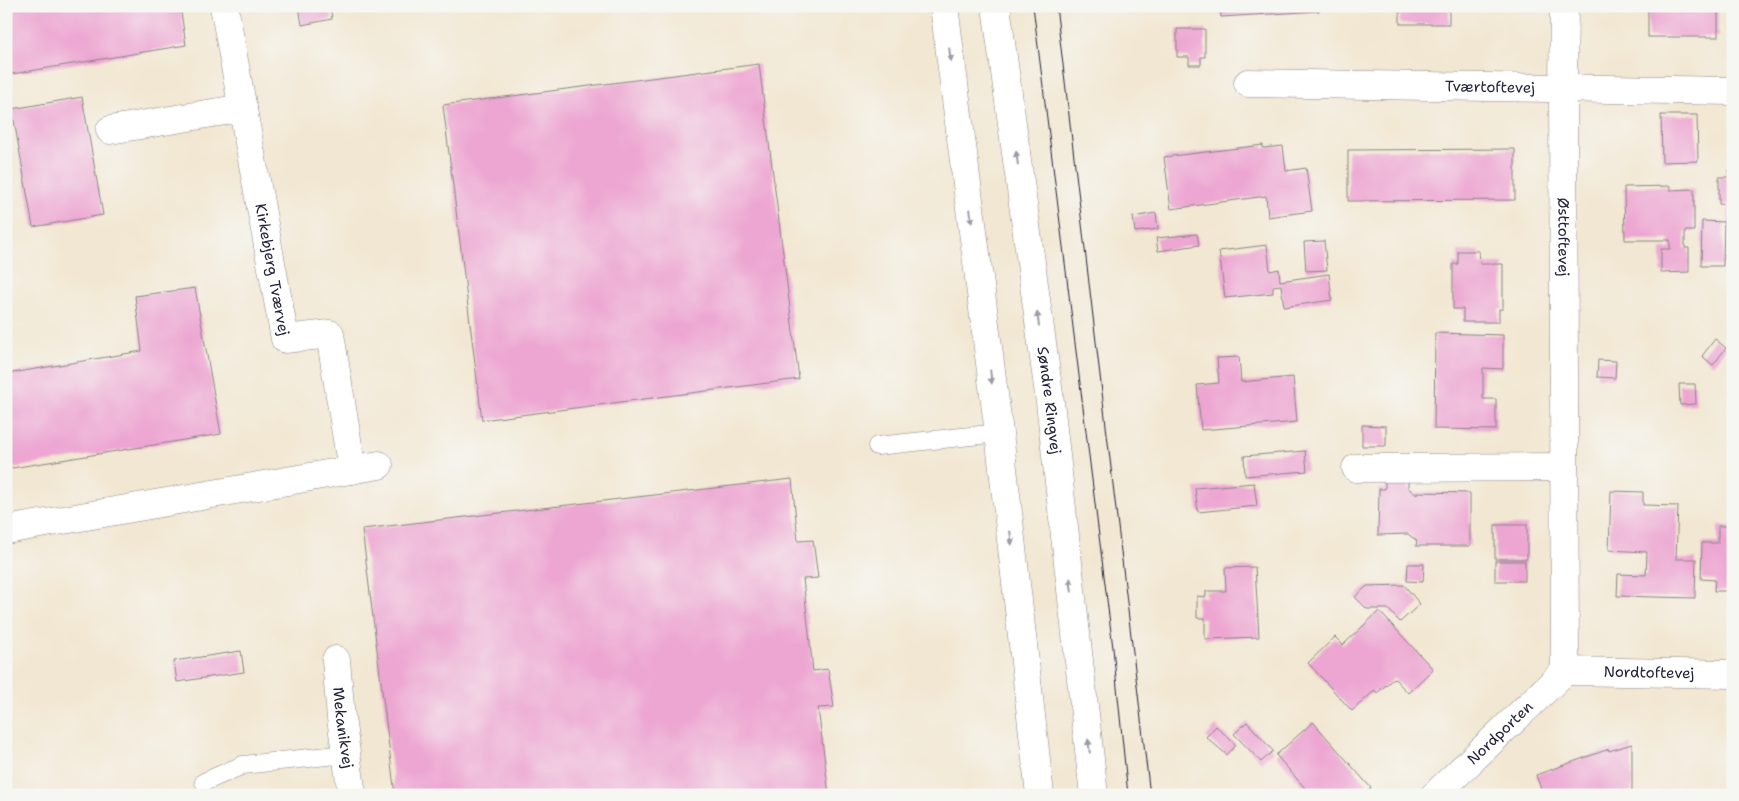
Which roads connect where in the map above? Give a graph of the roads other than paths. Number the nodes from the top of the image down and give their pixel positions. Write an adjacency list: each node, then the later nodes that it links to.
1 (224, 6): 8 (street, Kirkebjerg Tværvej)
2 (944, 6): 10 (street, one-way to 10)
3 (996, 6): 24 (street, Søndre Ringvej, one-way to 3)
4 (1564, 6): 6 (street, Østtoftevej)
5 (1248, 83): 6 (street, Tværtoftevej)
6 (1563, 89): 7 (street, Tværtoftevej); 13 (street, Østtoftevej)
7 (1733, 91)
8 (243, 108): 9 (street); 15 (street, Kirkebjerg Tværvej)
9 (110, 130)
10 (998, 433): 11 (lane); 23 (street, one-way to 23)
11 (877, 446)
12 (379, 466): 15 (street)
13 (1564, 467): 14 (street); 18 (street, Østtoftevej)
14 (1356, 468)
15 (352, 470): 16 (street)
16 (6, 530)
17 (336, 660): 20 (street, Mekanikvej)
18 (1565, 671): 19 (street, Nordtoftevej); 25 (street, Nordporten)
19 (1733, 674)
20 (346, 754): 21 (lane); 22 (street, Mekanikvej)
21 (204, 782)
22 (352, 795)
23 (1040, 795)
24 (1094, 795)
25 (1435, 795)

